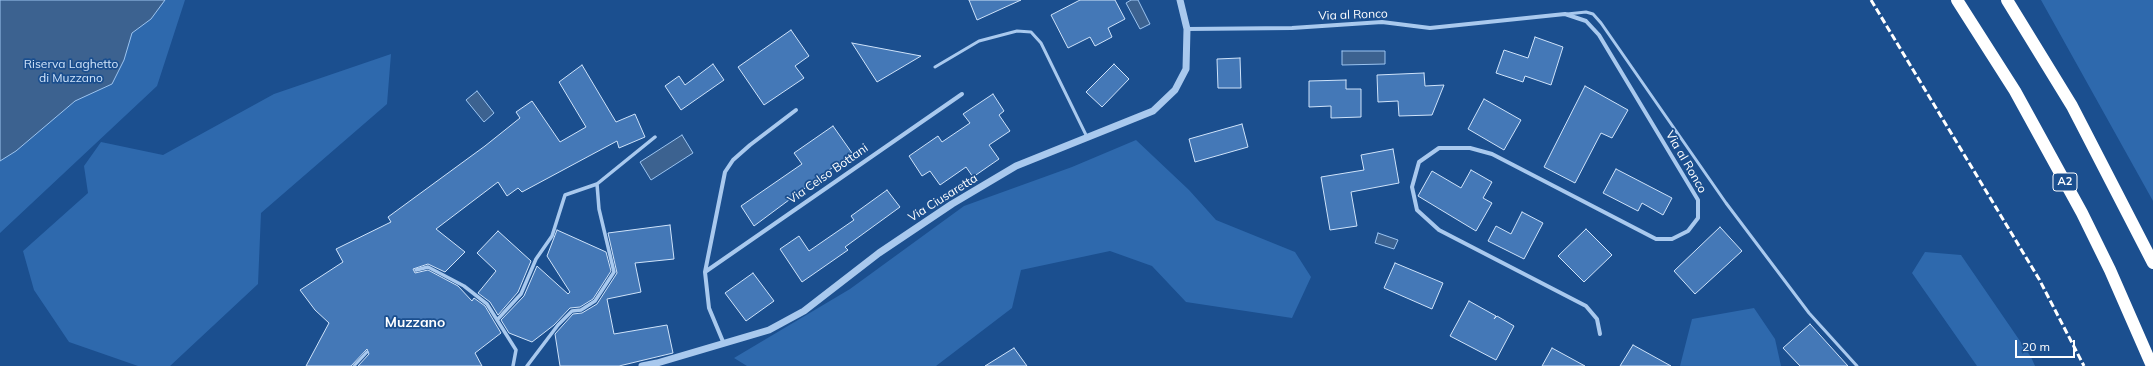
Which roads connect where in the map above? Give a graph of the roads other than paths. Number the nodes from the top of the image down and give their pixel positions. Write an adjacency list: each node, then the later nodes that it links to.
1 (1180, 0): 5 (street, Via Ciusaretta)
2 (1957, 0): 24 (highway, A2)
3 (2007, 0): 12 (highway)
4 (1565, 14): 5 (street, Via al Ronco); 16 (street, Via al Ronco); 23 (lane)
5 (1187, 29): 10 (street, Via Ciusaretta)
6 (935, 68): 10 (lane)
7 (962, 94): 14 (street, Via Celso Bottani)
8 (796, 110): 14 (street)
9 (655, 137): 11 (street)
10 (1087, 137): 17 (street, Via Ciusaretta)
11 (597, 184): 15 (street); 21 (street)
12 (2153, 263)
13 (416, 270): 15 (street)
14 (705, 272): 17 (street)
15 (497, 320): 20 (street)
16 (1600, 334)
17 (724, 345): 22 (street, Via Ciusaretta)
18 (367, 352): 19 (lane)
19 (354, 366)
20 (513, 366)
21 (527, 366)
22 (642, 366)
23 (1857, 366)
24 (2152, 366)

